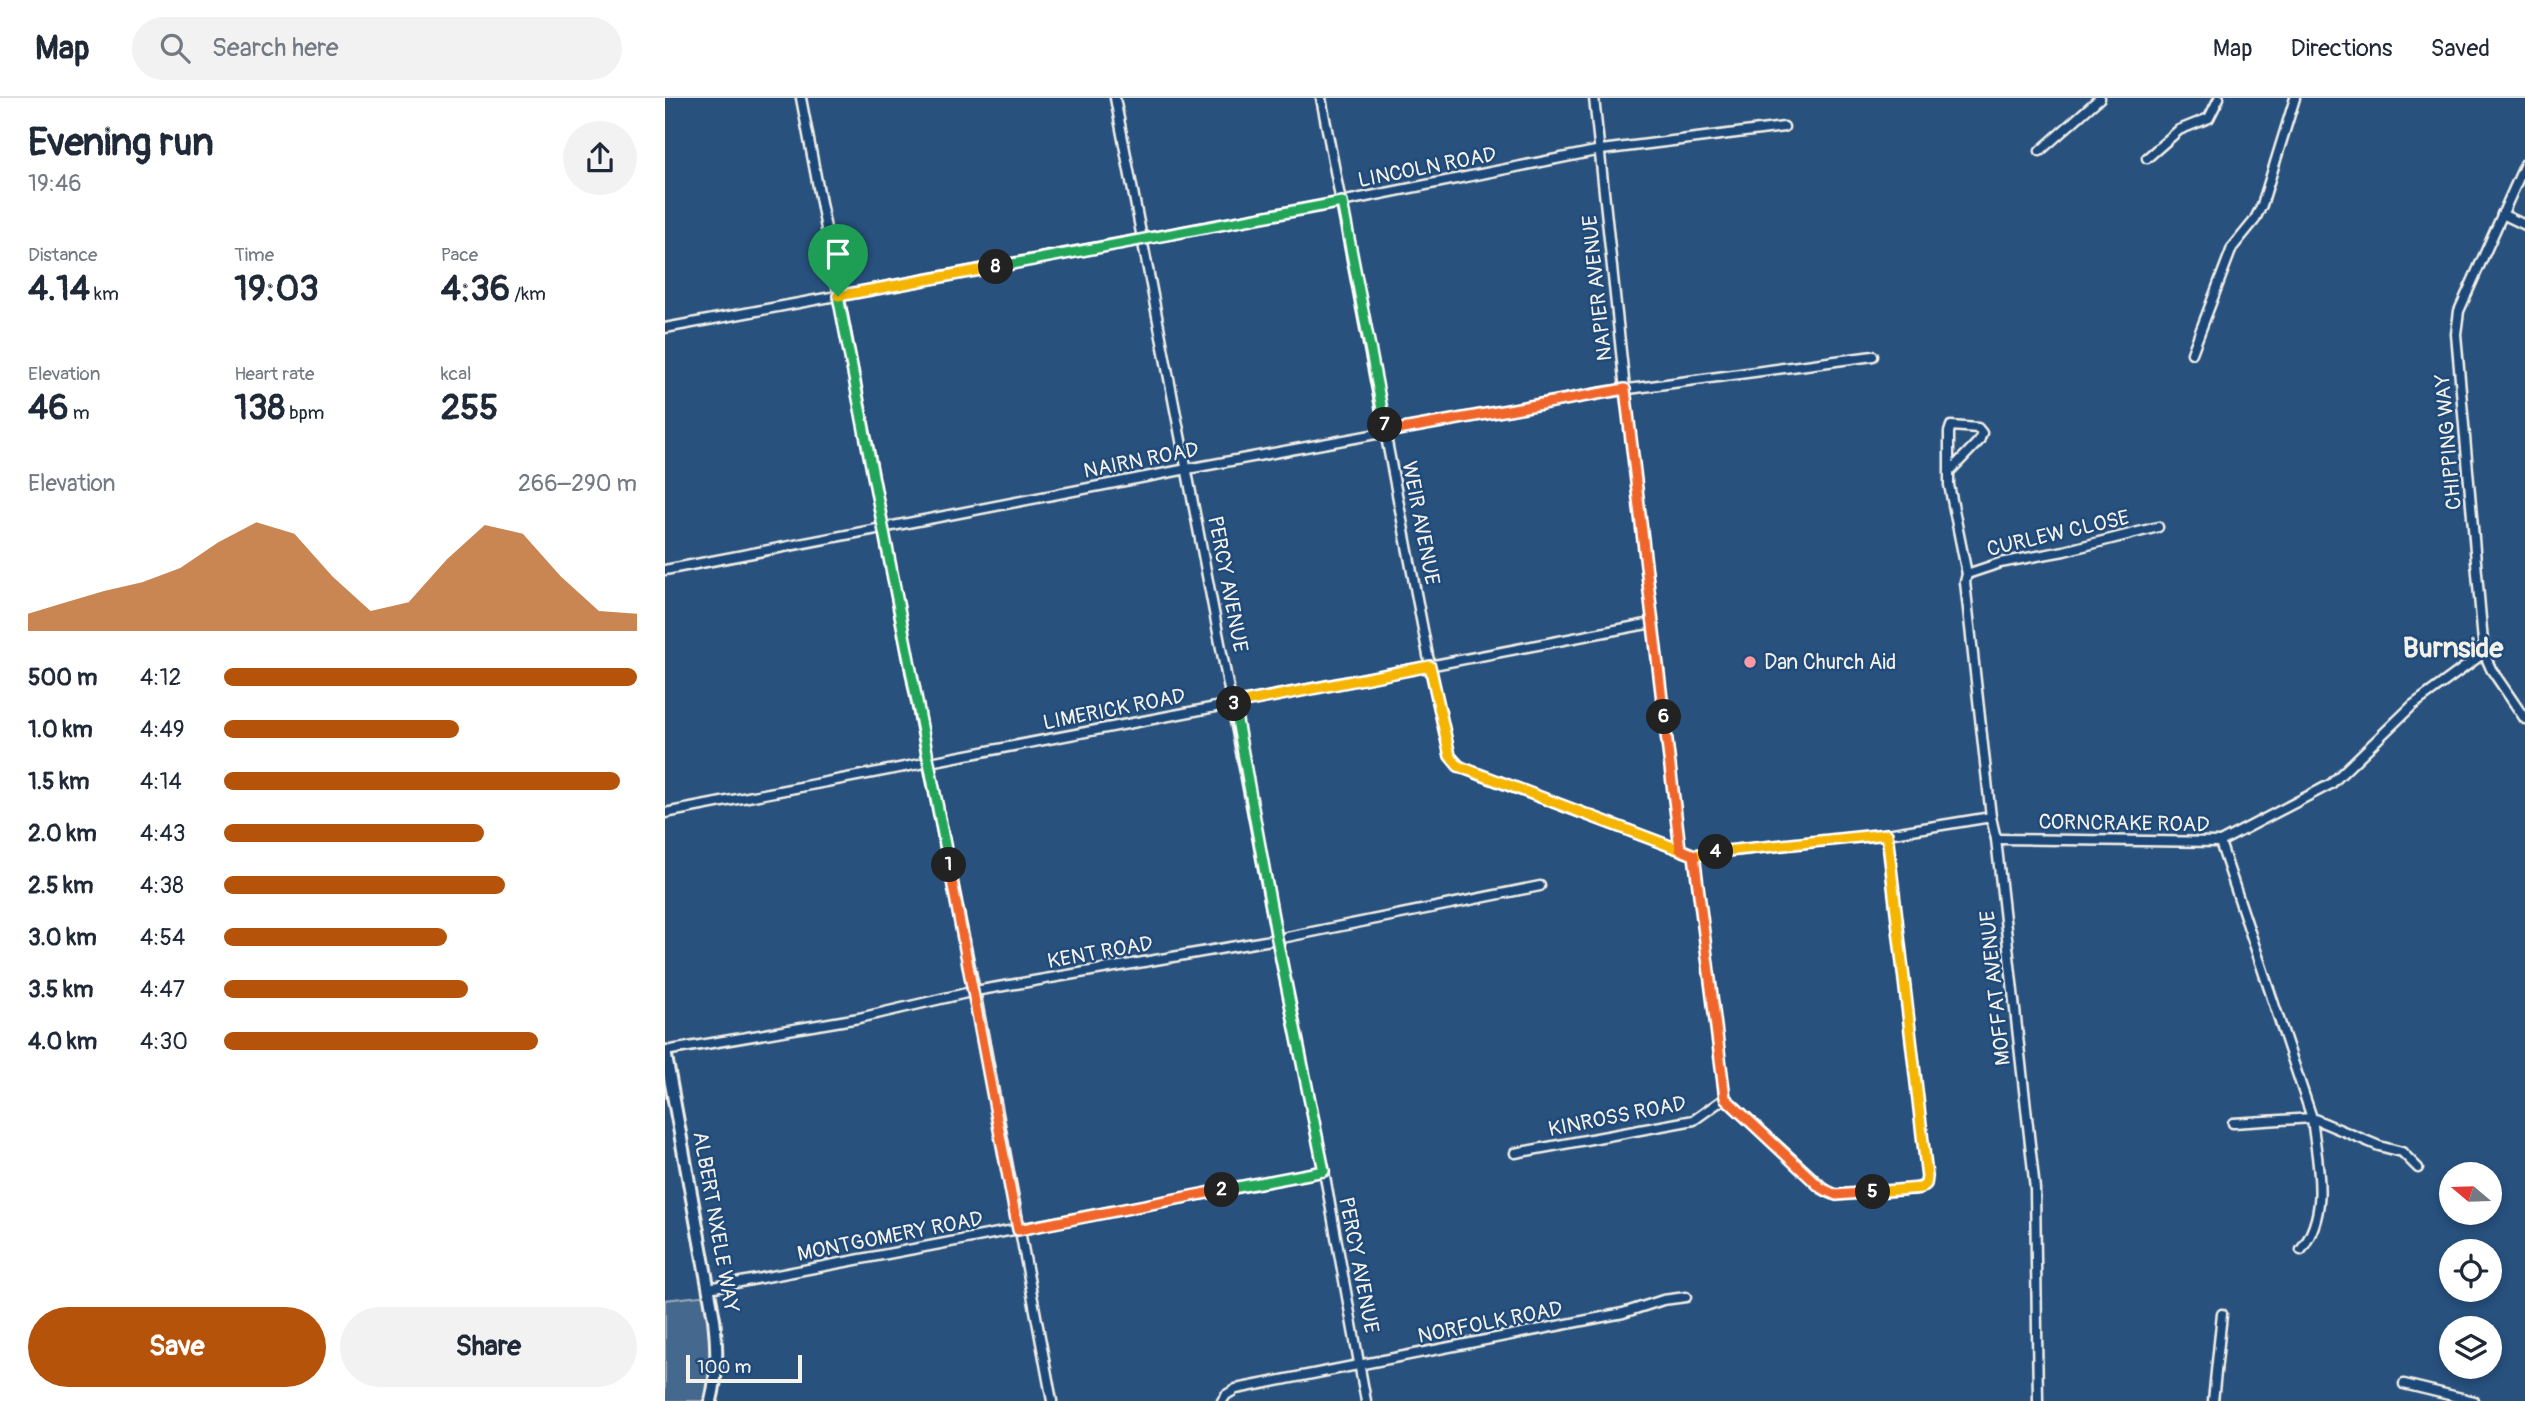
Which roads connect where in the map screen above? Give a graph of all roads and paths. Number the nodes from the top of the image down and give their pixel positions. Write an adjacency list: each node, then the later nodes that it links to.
1 (801, 98): 17 (street)
2 (1115, 98): 16 (street, PERCY AVENUE)
3 (1321, 98): 13 (street, WEIR AVENUE)
4 (1594, 98): 9 (street, NAPIER AVENUE)
5 (2100, 98): 10 (street)
6 (2220, 98): 11 (street)
7 (2295, 98): 19 (street)
8 (1784, 128): 9 (street, LINCOLN ROAD)
9 (1601, 150): 13 (street, LINCOLN ROAD); 21 (street, NAPIER AVENUE)
10 (2040, 150)
11 (2147, 158)
12 (2525, 164): 14 (street, CHIPPING WAY)
13 (1342, 202): 16 (street, LINCOLN ROAD); 22 (street, WEIR AVENUE)
14 (2502, 214): 15 (street); 30 (street, CHIPPING WAY)
15 (2525, 225)
16 (1144, 239): 17 (street, LINCOLN ROAD); 23 (street, PERCY AVENUE)
17 (838, 296): 18 (street, LINCOLN ROAD); 26 (street)
18 (665, 328)
19 (2192, 353)
20 (1873, 356): 21 (street, NAIRN ROAD)
21 (1625, 389): 22 (street, NAIRN ROAD); 29 (street, NAPIER AVENUE)
22 (1386, 432): 23 (street, NAIRN ROAD); 31 (street, WEIR AVENUE)
23 (1187, 469): 26 (street, NAIRN ROAD); 32 (street, PERCY AVENUE)
24 (1949, 472): 24 (street, MOFFAT AVENUE); 28 (street, MOFFAT AVENUE)
25 (2158, 527): 28 (street, CURLEW CLOSE)
26 (885, 529): 27 (street, NAIRN ROAD); 34 (street)
27 (665, 570)
28 (1967, 573): 36 (street, MOFFAT AVENUE)
29 (1652, 623): 31 (street, LIMERICK ROAD); 40 (street, NAPIER AVENUE)
30 (2484, 653): 33 (street, CHIPPING WAY); 39 (street, CORNCRAKE ROAD)
31 (1430, 666): 32 (street, LIMERICK ROAD); 40 (street, WEIR AVENUE)
32 (1234, 704): 34 (street, LIMERICK ROAD); 43 (street, PERCY AVENUE)
33 (2523, 713)
34 (928, 762): 35 (street, LIMERICK ROAD); 44 (street)
35 (665, 813)
36 (1991, 817): 37 (street); 38 (street, MOFFAT AVENUE)
37 (1887, 834): 41 (street); 46 (street)
38 (1996, 839): 39 (street, CORNCRAKE ROAD); 63 (street, MOFFAT AVENUE)
39 (2220, 842): 47 (street)
40 (1680, 849): 41 (street)
41 (1694, 855): 46 (street)
42 (1540, 886): 43 (street, KENT ROAD)
43 (1277, 939): 44 (street, KENT ROAD); 51 (street, PERCY AVENUE)
44 (975, 991): 45 (street, KENT ROAD); 52 (street)
45 (665, 1053): 54 (main road, ALBERT NXELE WAY)
46 (1725, 1098): 49 (street, KINROSS ROAD)
47 (2312, 1118): 48 (street); 50 (street); 53 (street)
48 (2234, 1124)
49 (1515, 1153)
50 (2418, 1168)
51 (1324, 1171): 52 (street, MONTGOMERY ROAD); 57 (street, PERCY AVENUE)
52 (1018, 1230): 54 (street, MONTGOMERY ROAD); 60 (street)
53 (2301, 1250)
54 (709, 1288): 59 (main road, ALBERT NXELE WAY)
55 (1686, 1297): 57 (street, NORFOLK ROAD)
56 (2222, 1314): 64 (street)
57 (1360, 1366): 61 (street, NORFOLK ROAD); 62 (street, PERCY AVENUE)
58 (2404, 1384): 65 (street)
59 (711, 1401)
60 (1052, 1401)
61 (1222, 1401)
62 (1366, 1401)
63 (2038, 1401)
64 (2213, 1401)
65 (2474, 1401)

